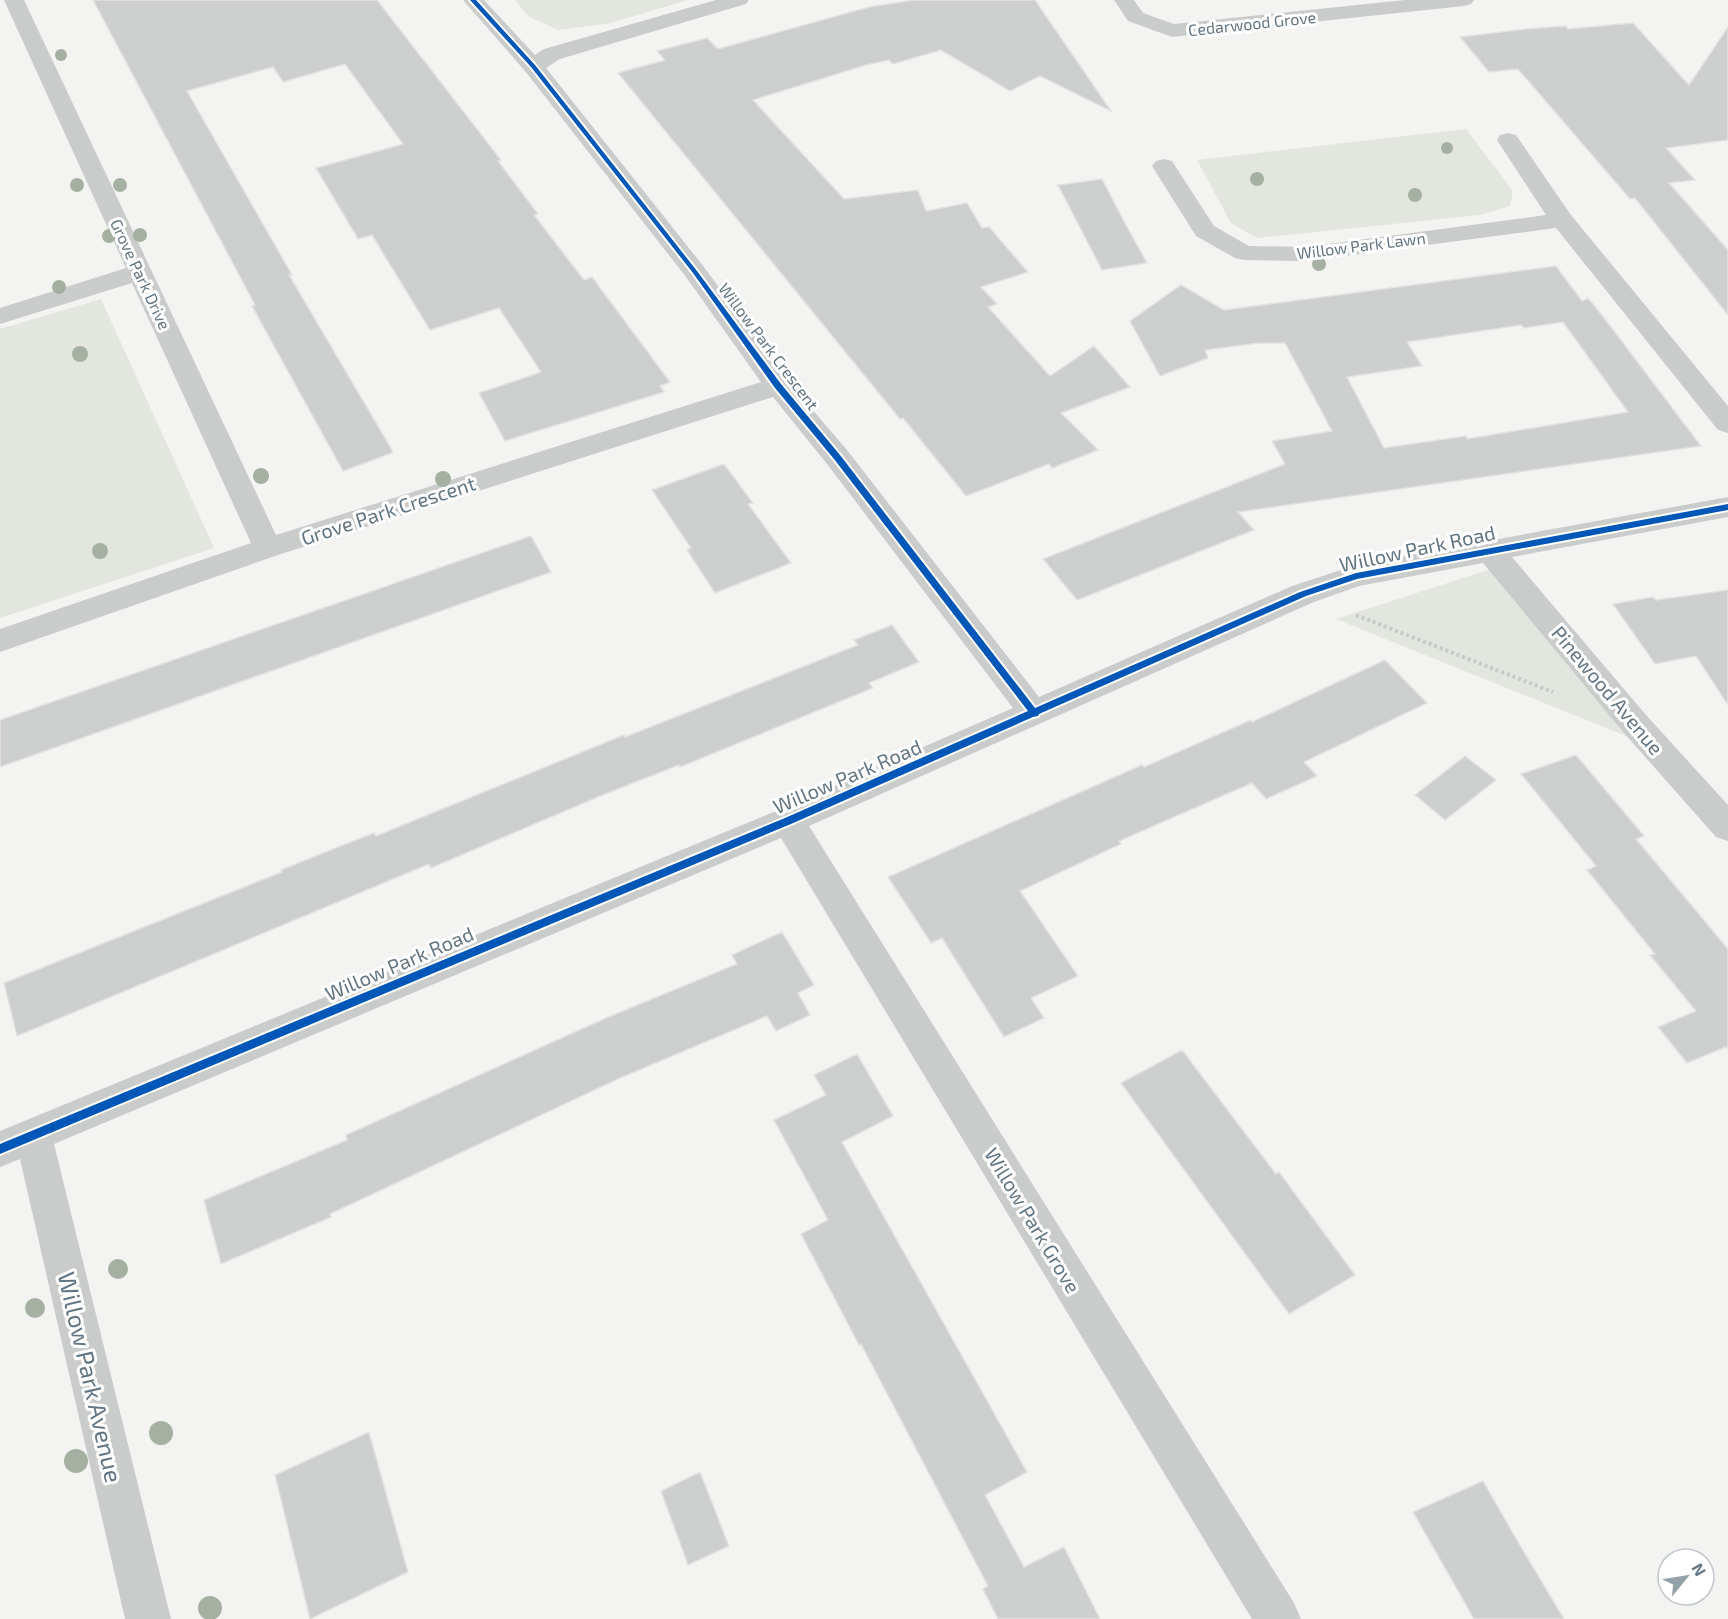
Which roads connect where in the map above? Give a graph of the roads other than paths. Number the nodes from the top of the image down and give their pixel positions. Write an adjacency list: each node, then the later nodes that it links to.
1 (14, 0): 10 (street, Grove Park Drive)
2 (473, 0): 6 (street, Willow Park Crescent)
3 (739, 0): 6 (street)
4 (1124, 0): 5 (street, Cedarwood Grove)
5 (1464, 0)
6 (533, 66): 12 (street, Willow Park Crescent)
7 (1508, 140): 9 (street)
8 (1164, 166): 9 (street, Willow Park Lawn)
9 (1562, 219): 13 (street)
10 (140, 272): 11 (street); 15 (street, Grove Park Drive)
11 (0, 316)
12 (778, 386): 15 (street, Grove Park Crescent); 18 (street, Willow Park Crescent)
13 (1728, 424)
14 (1728, 507): 16 (street, Willow Park Road)
15 (268, 548): 17 (street, Grove Park Crescent)
16 (1490, 551): 18 (street, Willow Park Road); 20 (street, Pinewood Avenue)
17 (0, 641)
18 (1035, 714): 19 (street, Willow Park Road)
19 (788, 821): 21 (street, Willow Park Road); 23 (street, Willow Park Grove)
20 (1728, 827)
21 (16, 1142): 22 (street, Willow Park Avenue)
22 (148, 1619)
23 (1278, 1619)

